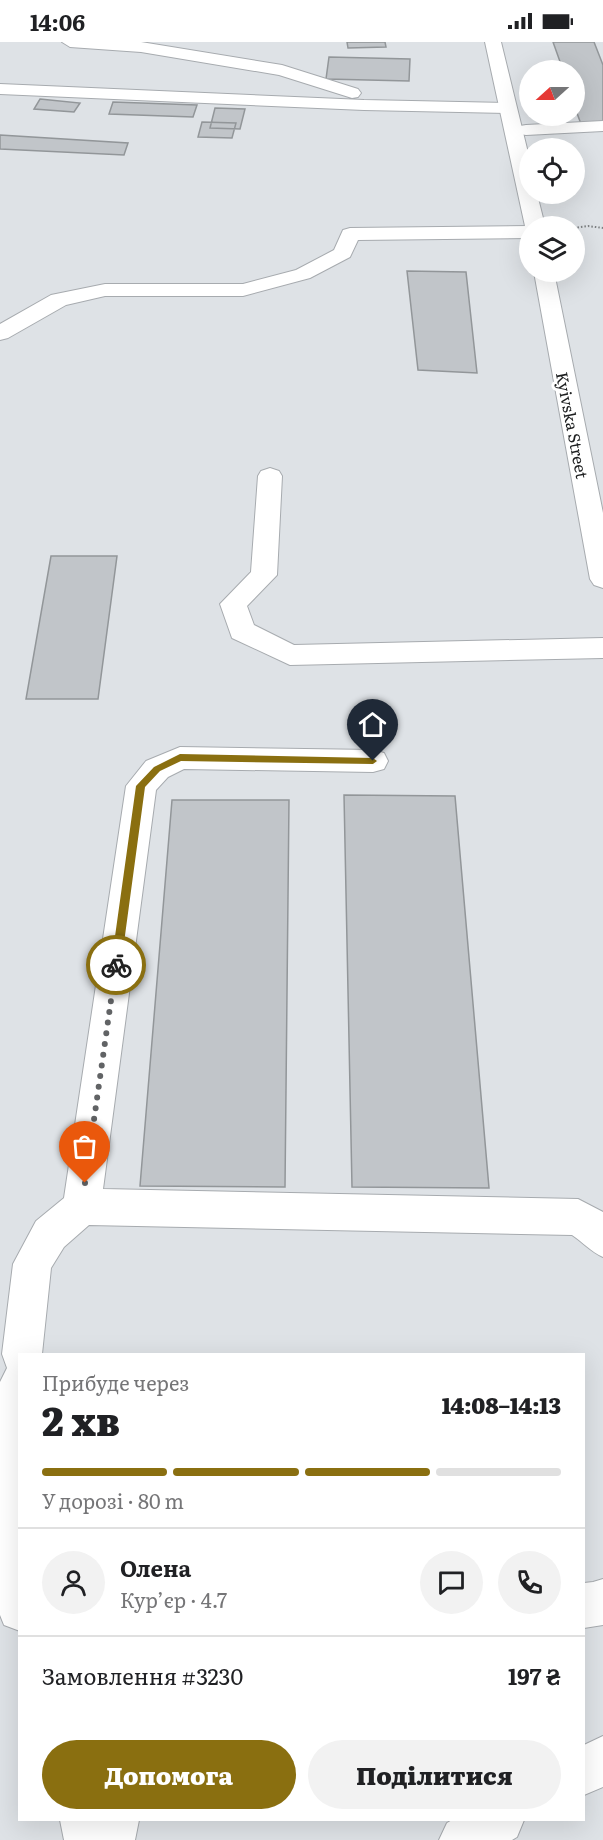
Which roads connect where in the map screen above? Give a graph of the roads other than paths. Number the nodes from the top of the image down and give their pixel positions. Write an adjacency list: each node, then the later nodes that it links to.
1 (70, 42): 5 (main road)
2 (493, 42): 8 (main road)
3 (505, 42): 10 (main road)
4 (279, 52): 5 (main road)
5 (282, 70): 7 (main road)
6 (0, 89): 7 (main road)
7 (388, 105): 8 (main road)
8 (507, 108): 12 (main road)
9 (603, 126): 10 (main road)
10 (526, 130): 11 (main road)
11 (528, 138)
12 (533, 216)
13 (519, 231): 16 (main road)
14 (546, 282): 19 (main road, Kyivska Street)
15 (560, 282): 18 (main road, Kyivska Street)
16 (0, 333)
17 (270, 476): 20 (main road)
18 (603, 486)
19 (603, 579)
20 (603, 648)
21 (373, 761): 22 (main road)
22 (82, 1207): 23 (main road); 24 (main road)
23 (603, 1238)
24 (22, 1353)
25 (18, 1402): 27 (main road)
26 (603, 1601): 28 (main road)
27 (18, 1602)
28 (585, 1605)
29 (603, 1760): 30 (main road)
30 (585, 1770)
31 (84, 1821): 34 (main road)
32 (115, 1821): 35 (main road)
33 (498, 1821): 36 (main road)
34 (88, 1840)
35 (110, 1840)
36 (464, 1840)

